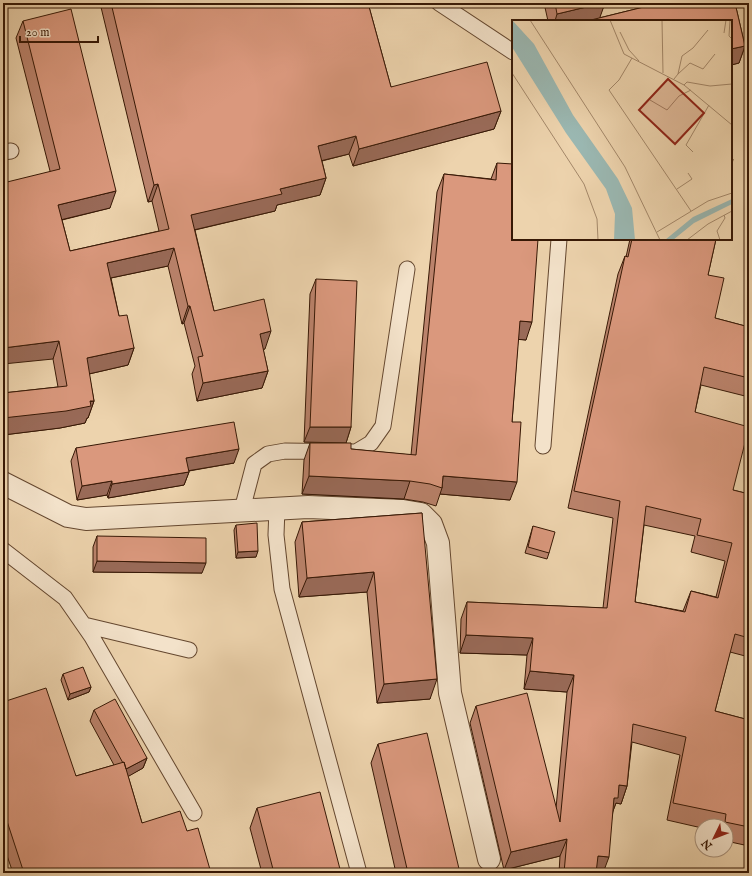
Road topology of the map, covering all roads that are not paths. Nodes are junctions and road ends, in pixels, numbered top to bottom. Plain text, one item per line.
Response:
1 (439, 3) edge
2 (512, 51) edge
3 (559, 240) edge
4 (406, 268) dead end
5 (543, 446) dead end
6 (3, 483) edge
7 (277, 508) junction
8 (242, 510) junction
9 (3, 550) edge
10 (84, 625) junction
11 (189, 650) dead end
12 (194, 813) dead end
13 (489, 859) dead end
14 (359, 873) edge

1 - 2 lane
3 - 5 lane
4 - 8 lane
6 - 8 street
7 - 8 street
7 - 13 street
7 - 14 lane
9 - 10 lane
10 - 11 lane
10 - 12 lane

